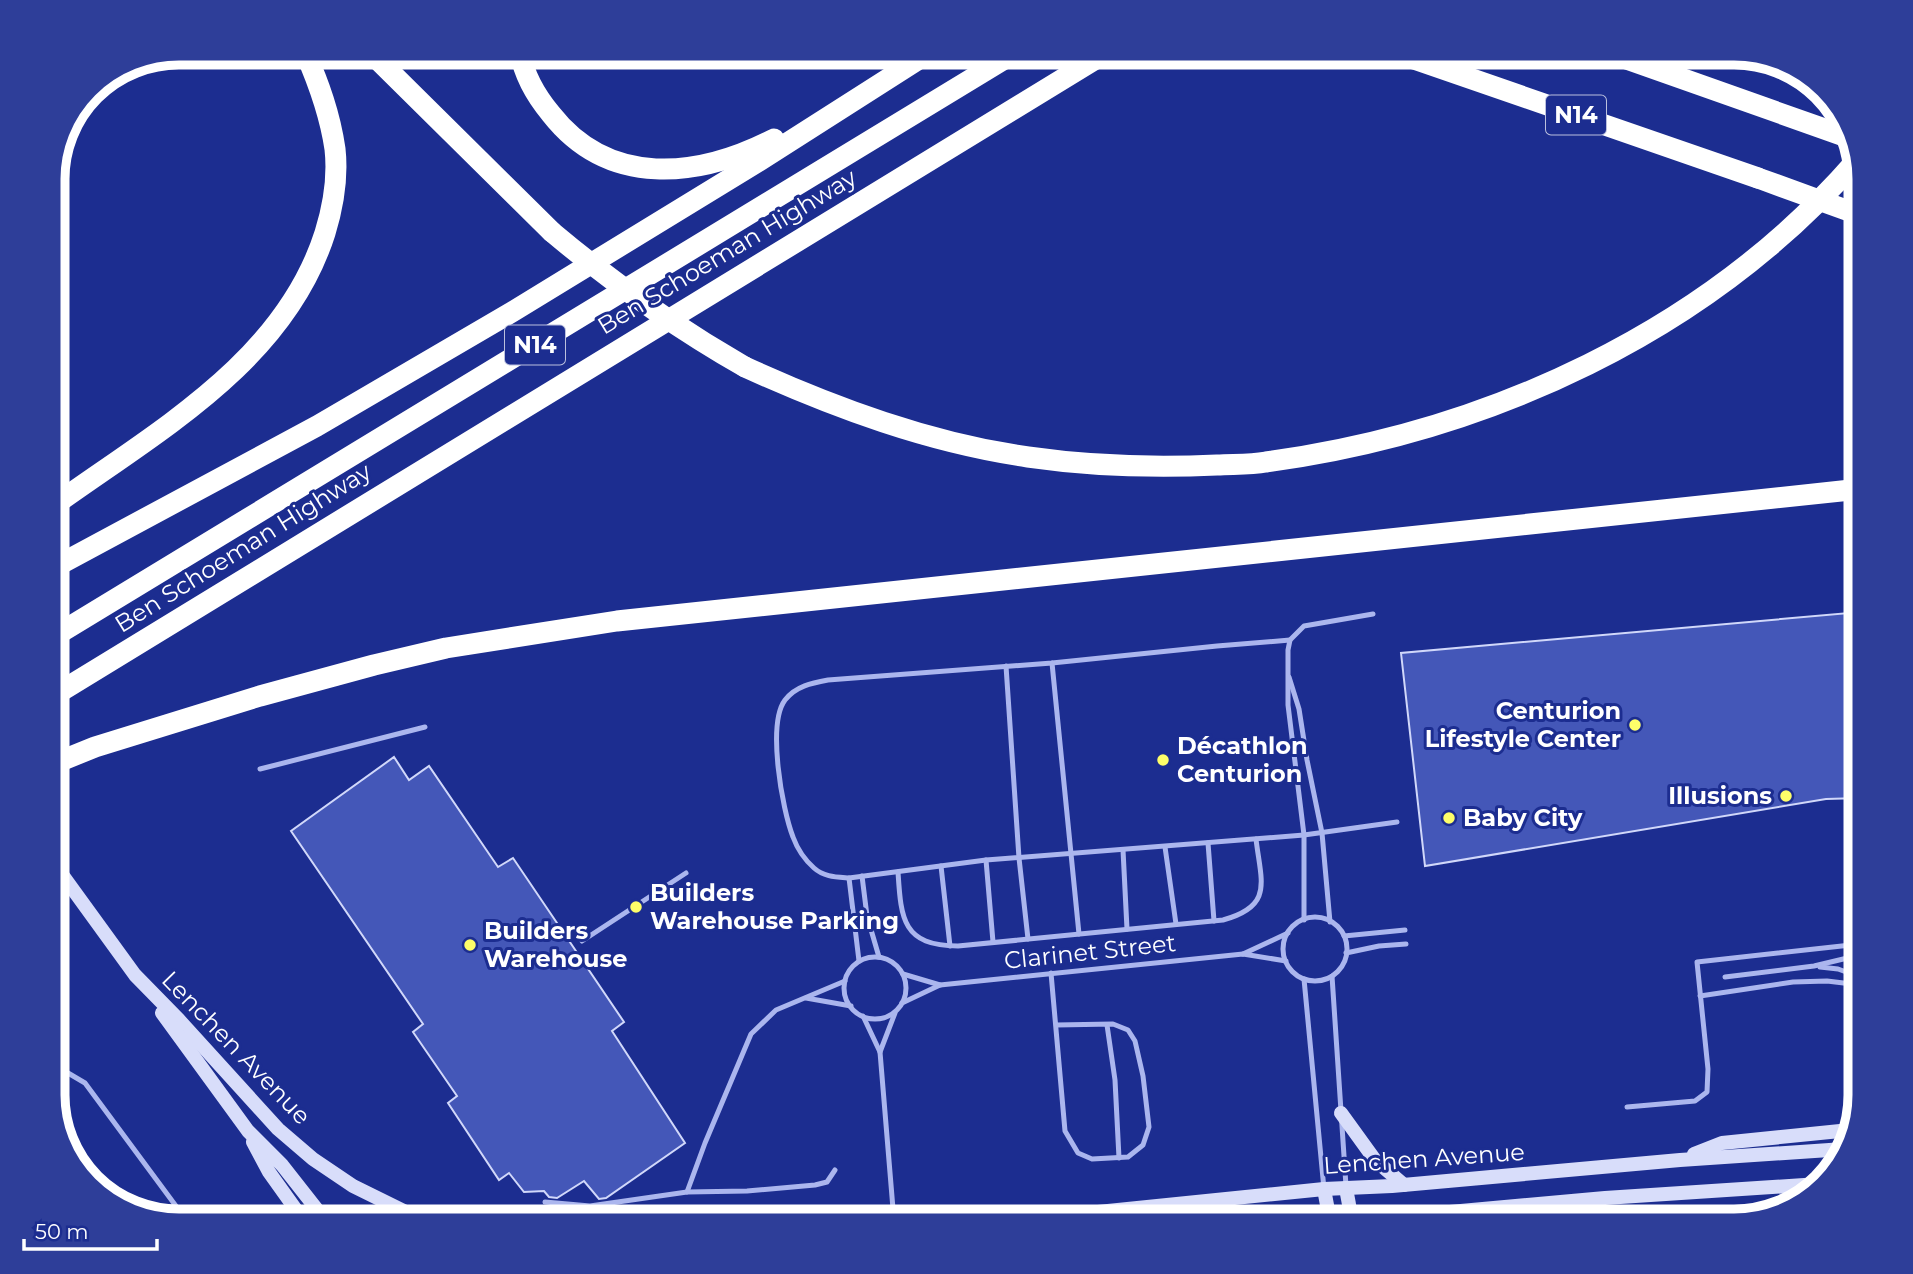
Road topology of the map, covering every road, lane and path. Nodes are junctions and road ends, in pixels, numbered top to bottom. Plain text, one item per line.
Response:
1 (310, 65) edge
2 (383, 65) edge
3 (524, 65) edge
4 (908, 65) edge
5 (995, 65) edge
6 (1086, 65) edge
7 (1432, 65) edge
8 (1644, 65) edge
9 (882, 81) junction
10 (1840, 134) edge
11 (1847, 169) edge
12 (1848, 211) edge
13 (1848, 490) edge
14 (65, 497) edge
15 (65, 562) edge
16 (1373, 614) dead end
17 (65, 630) edge
18 (1290, 640) junction
19 (1052, 663) junction
20 (1006, 666) junction
21 (1287, 671) junction
22 (65, 689) edge
23 (425, 727) dead end
24 (65, 759) edge
25 (260, 769) dead end
26 (1397, 822) dead end
27 (1322, 833) junction
28 (1304, 835) junction
29 (1256, 839) junction
30 (1208, 843) junction
31 (1165, 847) junction
32 (1123, 850) junction
33 (1072, 855) junction
34 (1019, 858) junction
35 (986, 860) junction
36 (941, 866) junction
37 (898, 872) junction
38 (686, 873) dead end
39 (862, 876) junction
40 (849, 878) junction
41 (65, 879) edge
42 (1304, 920) junction
43 (1214, 921) junction
44 (1331, 922) junction
45 (1175, 924) junction
46 (1127, 929) junction
47 (1405, 930) dead end
48 (1288, 933) junction
49 (1079, 934) junction
50 (1344, 936) junction
51 (1028, 939) junction
52 (582, 941) dead end
53 (993, 942) junction
54 (1406, 944) dead end
55 (1848, 945) edge
56 (950, 946) junction
57 (1346, 953) junction
58 (1243, 954) junction
59 (879, 957) junction
60 (1848, 958) edge
61 (859, 961) junction
62 (1286, 961) junction
63 (1814, 966) junction
64 (1051, 973) junction
65 (1848, 973) edge
66 (903, 974) junction
67 (135, 975) junction
68 (1332, 976) junction
69 (1725, 977) dead end
70 (1304, 979) junction
71 (845, 981) junction
72 (1848, 984) edge
73 (940, 985) junction
74 (1700, 996) junction
75 (806, 998) junction
76 (902, 1003) junction
77 (851, 1006) junction
78 (896, 1011) junction
79 (863, 1016) junction
80 (1107, 1024) junction
81 (1056, 1025) junction
82 (880, 1052) junction
83 (65, 1073) edge
84 (1627, 1107) dead end
85 (1341, 1113) junction
86 (248, 1131) junction
87 (1842, 1131) edge
88 (1833, 1150) edge
89 (1119, 1158) junction
90 (1680, 1160) junction
91 (835, 1170) dead end
92 (1404, 1185) junction
93 (1804, 1185) edge
94 (1346, 1188) junction
95 (1324, 1189) junction
96 (687, 1192) junction
97 (545, 1202) dead end
98 (177, 1209) edge
99 (295, 1209) edge
100 (316, 1209) edge
101 (398, 1209) edge
102 (893, 1209) edge
103 (1132, 1209) edge
104 (1328, 1209) edge
105 (1350, 1209) edge
106 (1484, 1209) edge

1 - 14 highway
2 - 11 highway, bridge
3 - 9 highway
4 - 9 highway
5 - 17 highway, Ben Schoeman Highway / N14
6 - 22 highway, Ben Schoeman Highway / N14
7 - 12 highway, N14, bridge
8 - 10 highway
9 - 15 highway
13 - 24 highway
16 - 18 lane
18 - 19 lane
18 - 21 lane
19 - 20 lane
19 - 33 lane
20 - 34 lane
20 - 40 lane
21 - 27 lane
21 - 28 lane
23 - 25 lane
26 - 27 lane
27 - 28 lane
27 - 44 lane
28 - 29 lane
28 - 42 lane
29 - 30 lane
29 - 43 lane
30 - 31 lane
30 - 43 lane
31 - 32 lane
31 - 45 lane
32 - 33 lane
32 - 46 lane
33 - 34 lane
33 - 49 lane
34 - 35 lane
34 - 51 lane
35 - 36 lane
35 - 53 lane
36 - 37 lane
36 - 56 lane
37 - 39 lane
37 - 56 lane
38 - 52 lane
39 - 40 lane
39 - 59 lane
40 - 61 lane
41 - 67 main road, Lenchen Avenue
42 - 44 lane
42 - 48 lane
43 - 45 lane
44 - 50 lane
45 - 46 lane
46 - 49 lane
47 - 50 lane
48 - 58 lane, Clarinet Street
48 - 62 lane
49 - 51 lane
50 - 57 lane
51 - 53 lane
53 - 56 lane
54 - 57 lane
55 - 74 lane
57 - 68 lane
58 - 62 lane, Clarinet Street
58 - 64 lane, Clarinet Street
59 - 61 lane
59 - 66 lane, Clarinet Street
60 - 63 lane
61 - 71 lane
62 - 70 lane
63 - 65 lane
63 - 69 lane
64 - 73 lane, Clarinet Street
64 - 81 lane
66 - 73 lane, Clarinet Street
66 - 76 lane
67 - 86 main road
67 - 101 main road, Lenchen Avenue
68 - 70 lane
68 - 85 lane
70 - 95 lane
71 - 75 lane
71 - 77 lane
72 - 74 lane
73 - 76 lane, Clarinet Street
74 - 84 lane
75 - 77 lane
75 - 96 lane
76 - 78 lane, Clarinet Street
77 - 79 lane, Clarinet Street
78 - 79 lane
78 - 82 lane, Clarinet Street
79 - 82 lane, Clarinet Street
80 - 81 lane
80 - 89 lane
80 - 89 lane
81 - 89 lane
82 - 102 lane, Clarinet Street
83 - 98 lane
85 - 92 main road
85 - 94 lane
86 - 99 main road
86 - 100 main road
87 - 90 main road
88 - 90 main road, Lenchen Avenue
90 - 92 main road, Lenchen Avenue
91 - 96 lane
92 - 94 main road, Lenchen Avenue
93 - 106 main road
94 - 95 main road, Lenchen Avenue
94 - 105 main road
95 - 103 main road, Lenchen Avenue
95 - 104 main road
96 - 97 lane

